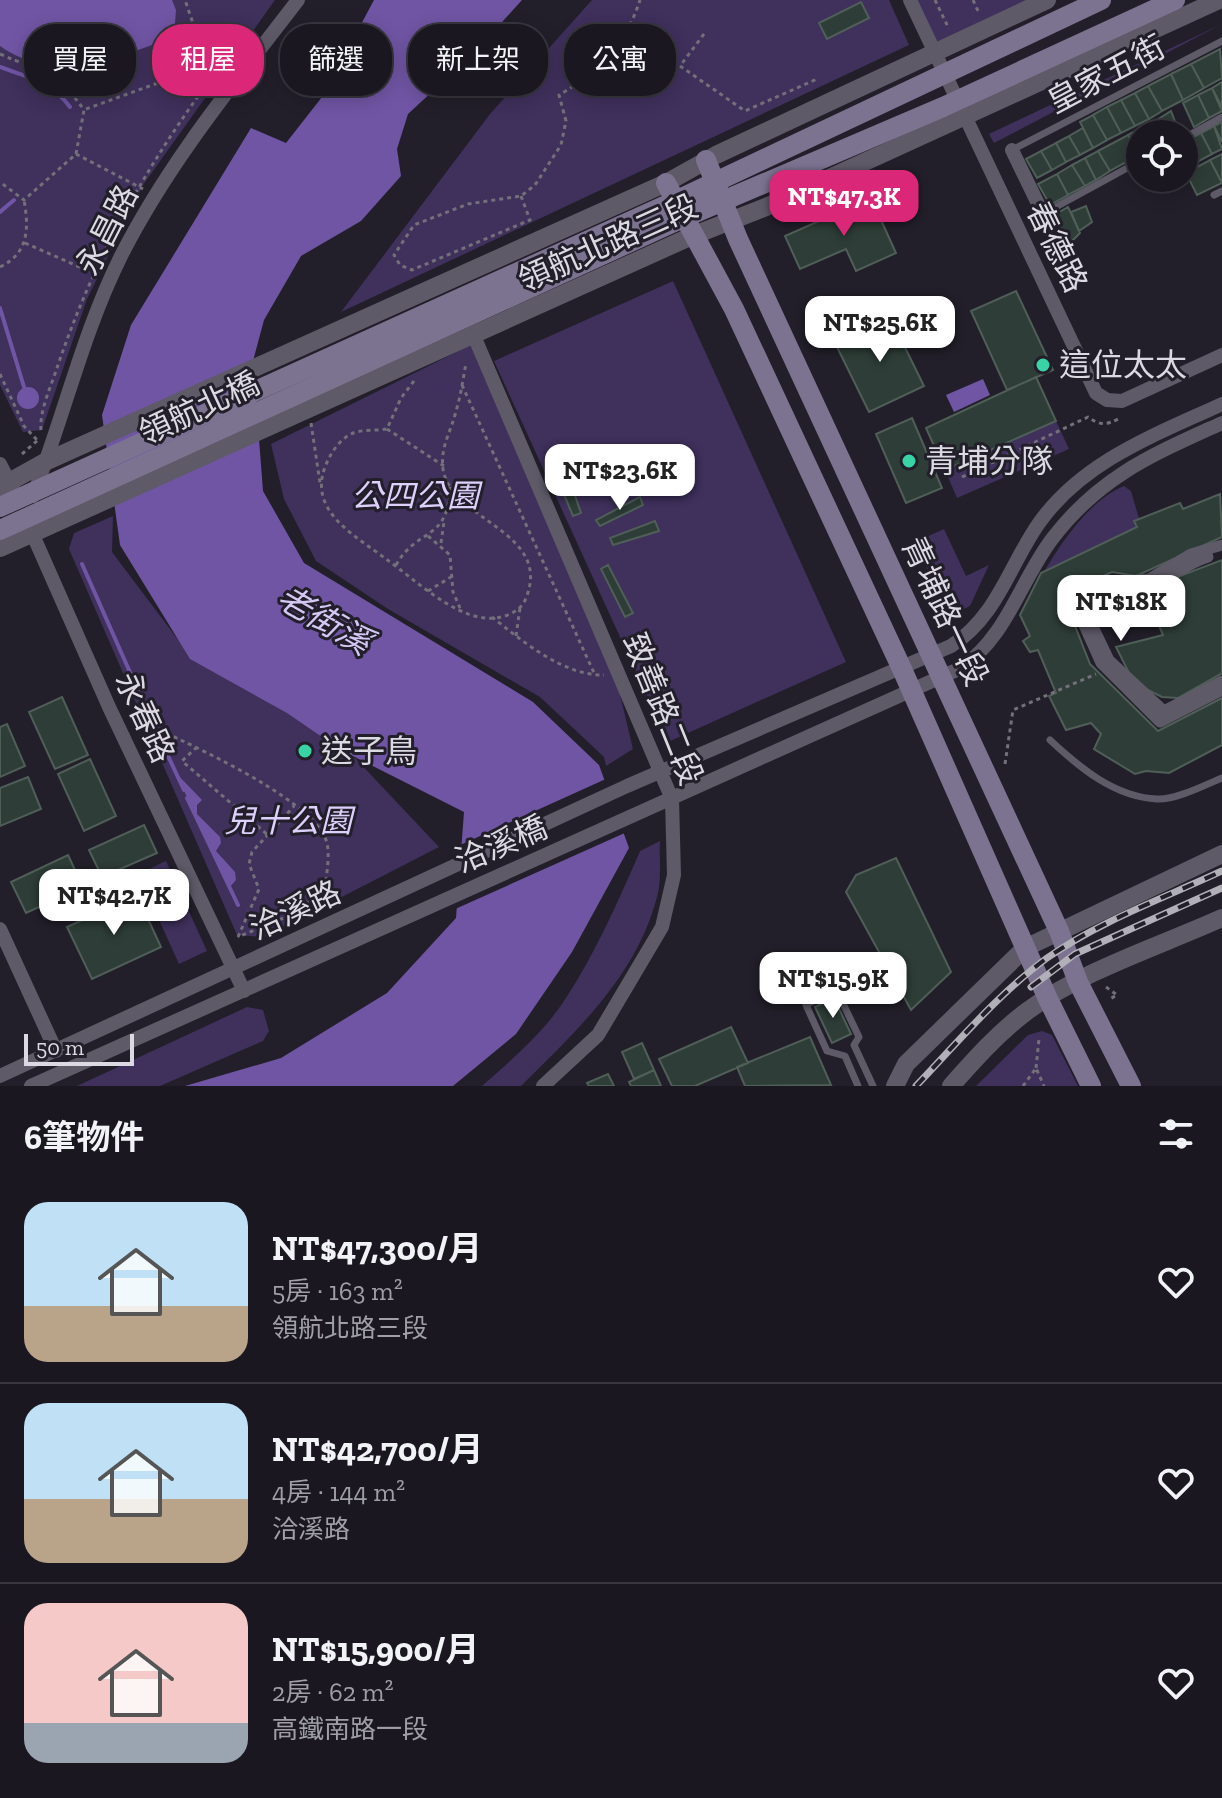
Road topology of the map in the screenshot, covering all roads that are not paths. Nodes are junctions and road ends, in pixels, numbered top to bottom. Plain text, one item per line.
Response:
1 (298, 0) edge
2 (910, 0) edge
3 (1047, 0) edge
4 (1101, 0) edge
5 (1175, 0) edge
6 (1219, 0) edge
7 (1222, 41) edge
8 (934, 51) junction
9 (943, 72) junction
10 (960, 110) junction
11 (1222, 117) edge
12 (1198, 130) edge
13 (1012, 150) joint
14 (706, 160) junction
15 (1126, 169) edge
16 (719, 191) junction
17 (679, 209) junction
18 (1043, 214) joint
19 (731, 221) junction
20 (474, 336) junction
21 (315, 341) joint
22 (1222, 355) edge
23 (317, 362) joint
24 (325, 392) junction
25 (1222, 404) edge
26 (1222, 423) edge
27 (99, 451) junction
28 (47, 461) junction
29 (0, 464) edge
30 (17, 502) edge
31 (0, 530) edge
32 (1222, 545) edge
33 (0, 548) edge
34 (1222, 553) edge
35 (932, 655) junction
36 (902, 669) junction
37 (943, 677) junction
38 (1222, 681) edge
39 (1222, 690) edge
40 (911, 691) junction
41 (1050, 740) dead end
42 (662, 772) junction
43 (1222, 778) edge
44 (672, 799) junction
45 (1222, 854) edge
46 (395, 895) joint
47 (1222, 918) edge
48 (394, 921) joint
49 (0, 929) edge
50 (1059, 931) junction
51 (1025, 948) junction
52 (234, 969) junction
53 (1078, 982) junction
54 (244, 991) junction
55 (1048, 999) junction
56 (56, 1051) junction
57 (906, 1064) junction
58 (0, 1076) edge
59 (31, 1086) edge
60 (543, 1086) edge
61 (858, 1086) edge
62 (873, 1086) edge
63 (888, 1086) edge
64 (895, 1086) edge
65 (951, 1086) edge
66 (1091, 1086) edge
67 (1131, 1086) edge

1 - 28 street, 永昌路
2 - 8 street, 春德路
3 - 8 street, 領航北路三段
4 - 9 main road, 領航北路三段
5 - 10 main road, 領航北路三段
6 - 10 street, 領航北路三段
7 - 13 lane, 皇家五街
8 - 9 street, 春德路
8 - 14 street, 領航北路三段
9 - 10 street, 春德路
9 - 16 main road, 領航北路三段
10 - 16 main road, 領航北路三段
10 - 19 street, 領航北路三段
10 - 22 street, 春德路
11 - 12 lane
13 - 18 street
14 - 16 main road, 青埔路一段
14 - 17 street, 領航北路三段
15 - 18 lane
16 - 17 main road, 領航北路三段
16 - 19 main road, 青埔路一段
17 - 19 street, 領航北路三段
17 - 20 street, 領航北路三段
17 - 21 street, 領航北路三段
17 - 23 main road, 領航北路三段
17 - 24 main road, 領航北路三段
17 - 36 main road, 青埔路一段
19 - 35 main road, 青埔路一段
20 - 24 street, 領航北路三段
20 - 42 street, 致善路二段
21 - 27 street, 領航北橋
23 - 27 main road, 領航北橋
24 - 30 main road, 領航北橋
25 - 35 street
26 - 37 street
27 - 28 street
27 - 30 main road
28 - 30 street
28 - 30 street, 永昌路
29 - 30 street, 永春路
30 - 31 main road
30 - 33 street
30 - 52 street, 永春路
32 - 39 street
34 - 38 street
35 - 36 street
35 - 37 main road, 青埔路一段
36 - 40 main road, 青埔路一段
36 - 42 street
37 - 40 street
37 - 50 main road, 青埔路一段
40 - 44 street
40 - 51 main road, 青埔路一段
41 - 43 lane
42 - 44 street, 致善路二段
42 - 46 street, 洽溪橋
44 - 48 street, 洽溪橋
44 - 60 street, 致善路二段
45 - 50 street
46 - 52 street, 洽溪路
47 - 53 street
48 - 54 street, 洽溪路
49 - 56 street
50 - 51 street
50 - 53 main road, 青埔路一段
51 - 55 main road, 青埔路一段
51 - 57 street
52 - 54 street, 永春路
52 - 56 street, 洽溪路
53 - 55 street
53 - 67 main road, 青埔路一段
54 - 59 street, 洽溪路
55 - 65 street
55 - 66 main road, 青埔路一段
56 - 58 street, 洽溪路
57 - 63 street
57 - 64 street
61 - 62 lane

